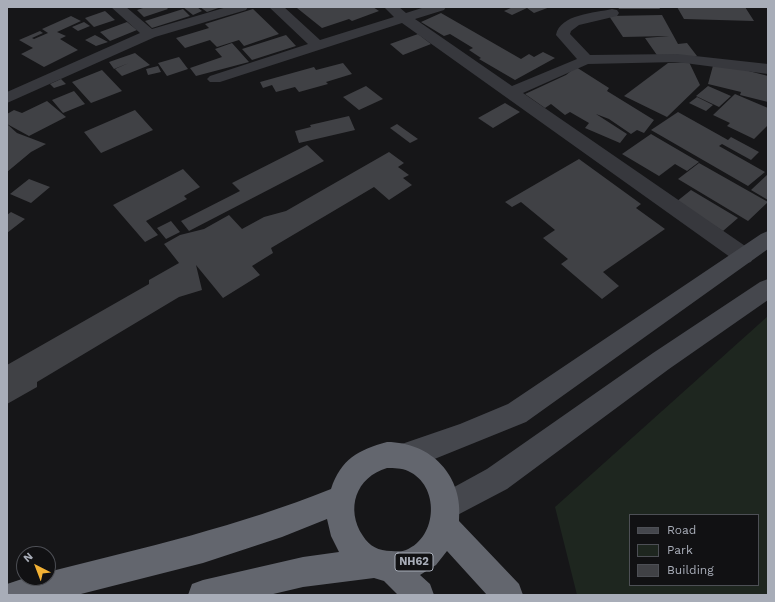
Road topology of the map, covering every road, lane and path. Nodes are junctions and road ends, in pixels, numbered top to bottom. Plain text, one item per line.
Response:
1 (118, 7) edge
2 (241, 7) edge
3 (276, 7) edge
4 (392, 7) edge
5 (439, 7) edge
6 (612, 13) dead end
7 (404, 18) junction
8 (150, 34) junction
9 (318, 46) junction
10 (586, 60) junction
11 (768, 68) edge
12 (215, 79) dead end
13 (510, 93) junction
14 (10, 94) edge
15 (768, 239) edge
16 (744, 256) junction
17 (768, 288) edge
18 (402, 456) junction
19 (341, 499) junction
20 (445, 516) junction
21 (383, 566) junction
22 (18, 595) edge
23 (202, 595) edge
24 (419, 595) edge
25 (508, 595) edge

1 - 8 street
2 - 8 street
3 - 9 street
4 - 7 street
5 - 7 street
6 - 10 street
7 - 9 street
7 - 13 street
8 - 14 street
9 - 12 street
10 - 11 street
10 - 13 street
13 - 16 street
15 - 16 street
16 - 18 street
17 - 20 street
18 - 19 highway, NH62
18 - 20 highway, NH62
19 - 21 highway, NH62
19 - 22 highway
20 - 21 highway, NH62
20 - 25 highway, NH62
21 - 23 highway, NH62
21 - 24 highway, NH62

